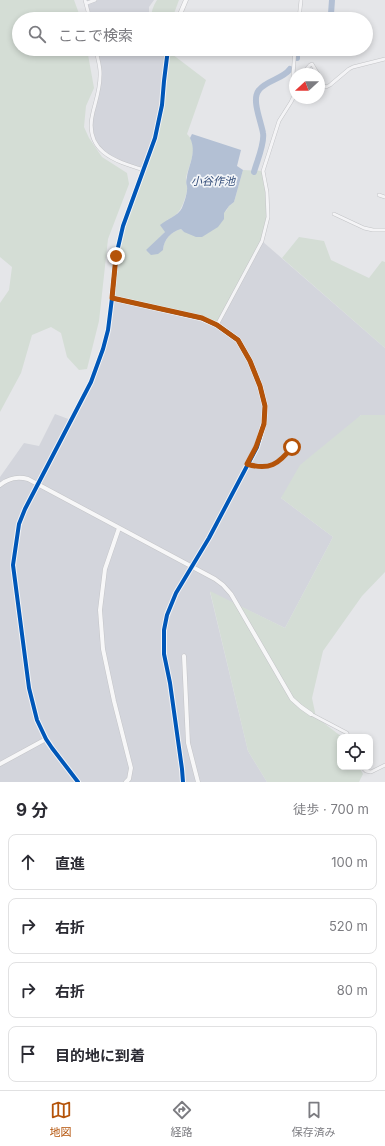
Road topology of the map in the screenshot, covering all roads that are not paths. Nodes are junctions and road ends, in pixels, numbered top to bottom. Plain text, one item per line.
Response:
1 (96, 0) edge
2 (186, 0) edge
3 (301, 0) edge
4 (86, 1) edge
5 (88, 12) edge
6 (181, 12) edge
7 (299, 12) edge
8 (97, 56) edge
9 (167, 56) edge
10 (295, 56) edge
11 (385, 59) edge
12 (294, 68) edge
13 (307, 68) edge
14 (314, 68) edge
15 (325, 86) edge
16 (291, 104) edge
17 (144, 170) junction
18 (379, 195) dead end
19 (385, 197) edge
20 (334, 214) dead end
21 (385, 230) edge
22 (112, 298) junction
23 (217, 325) junction
24 (292, 447) dead end
25 (247, 464) junction
26 (38, 484) junction
27 (0, 485) edge
28 (119, 528) junction
29 (192, 567) junction
30 (184, 656) dead end
31 (311, 714) joint
32 (347, 734) edge
33 (46, 739) junction
34 (188, 743) junction
35 (179, 744) junction
36 (0, 764) edge
37 (385, 765) edge
38 (365, 770) edge
39 (78, 782) edge
40 (126, 782) edge
41 (183, 782) edge
42 (198, 782) edge

1 - 4 street
2 - 6 street
3 - 7 street
4 - 5 street
8 - 17 street
9 - 17 street
10 - 12 street
11 - 15 street
13 - 14 street
16 - 23 street
17 - 22 street
18 - 19 street
20 - 21 street
22 - 23 street
22 - 26 street
23 - 25 street
24 - 25 street
25 - 29 street
26 - 27 street
26 - 28 street
26 - 33 street
28 - 29 street
28 - 40 street
29 - 31 street
29 - 35 street
30 - 34 street
31 - 32 street
33 - 36 street
33 - 39 street
34 - 35 street
34 - 42 street
35 - 41 street
37 - 38 street

